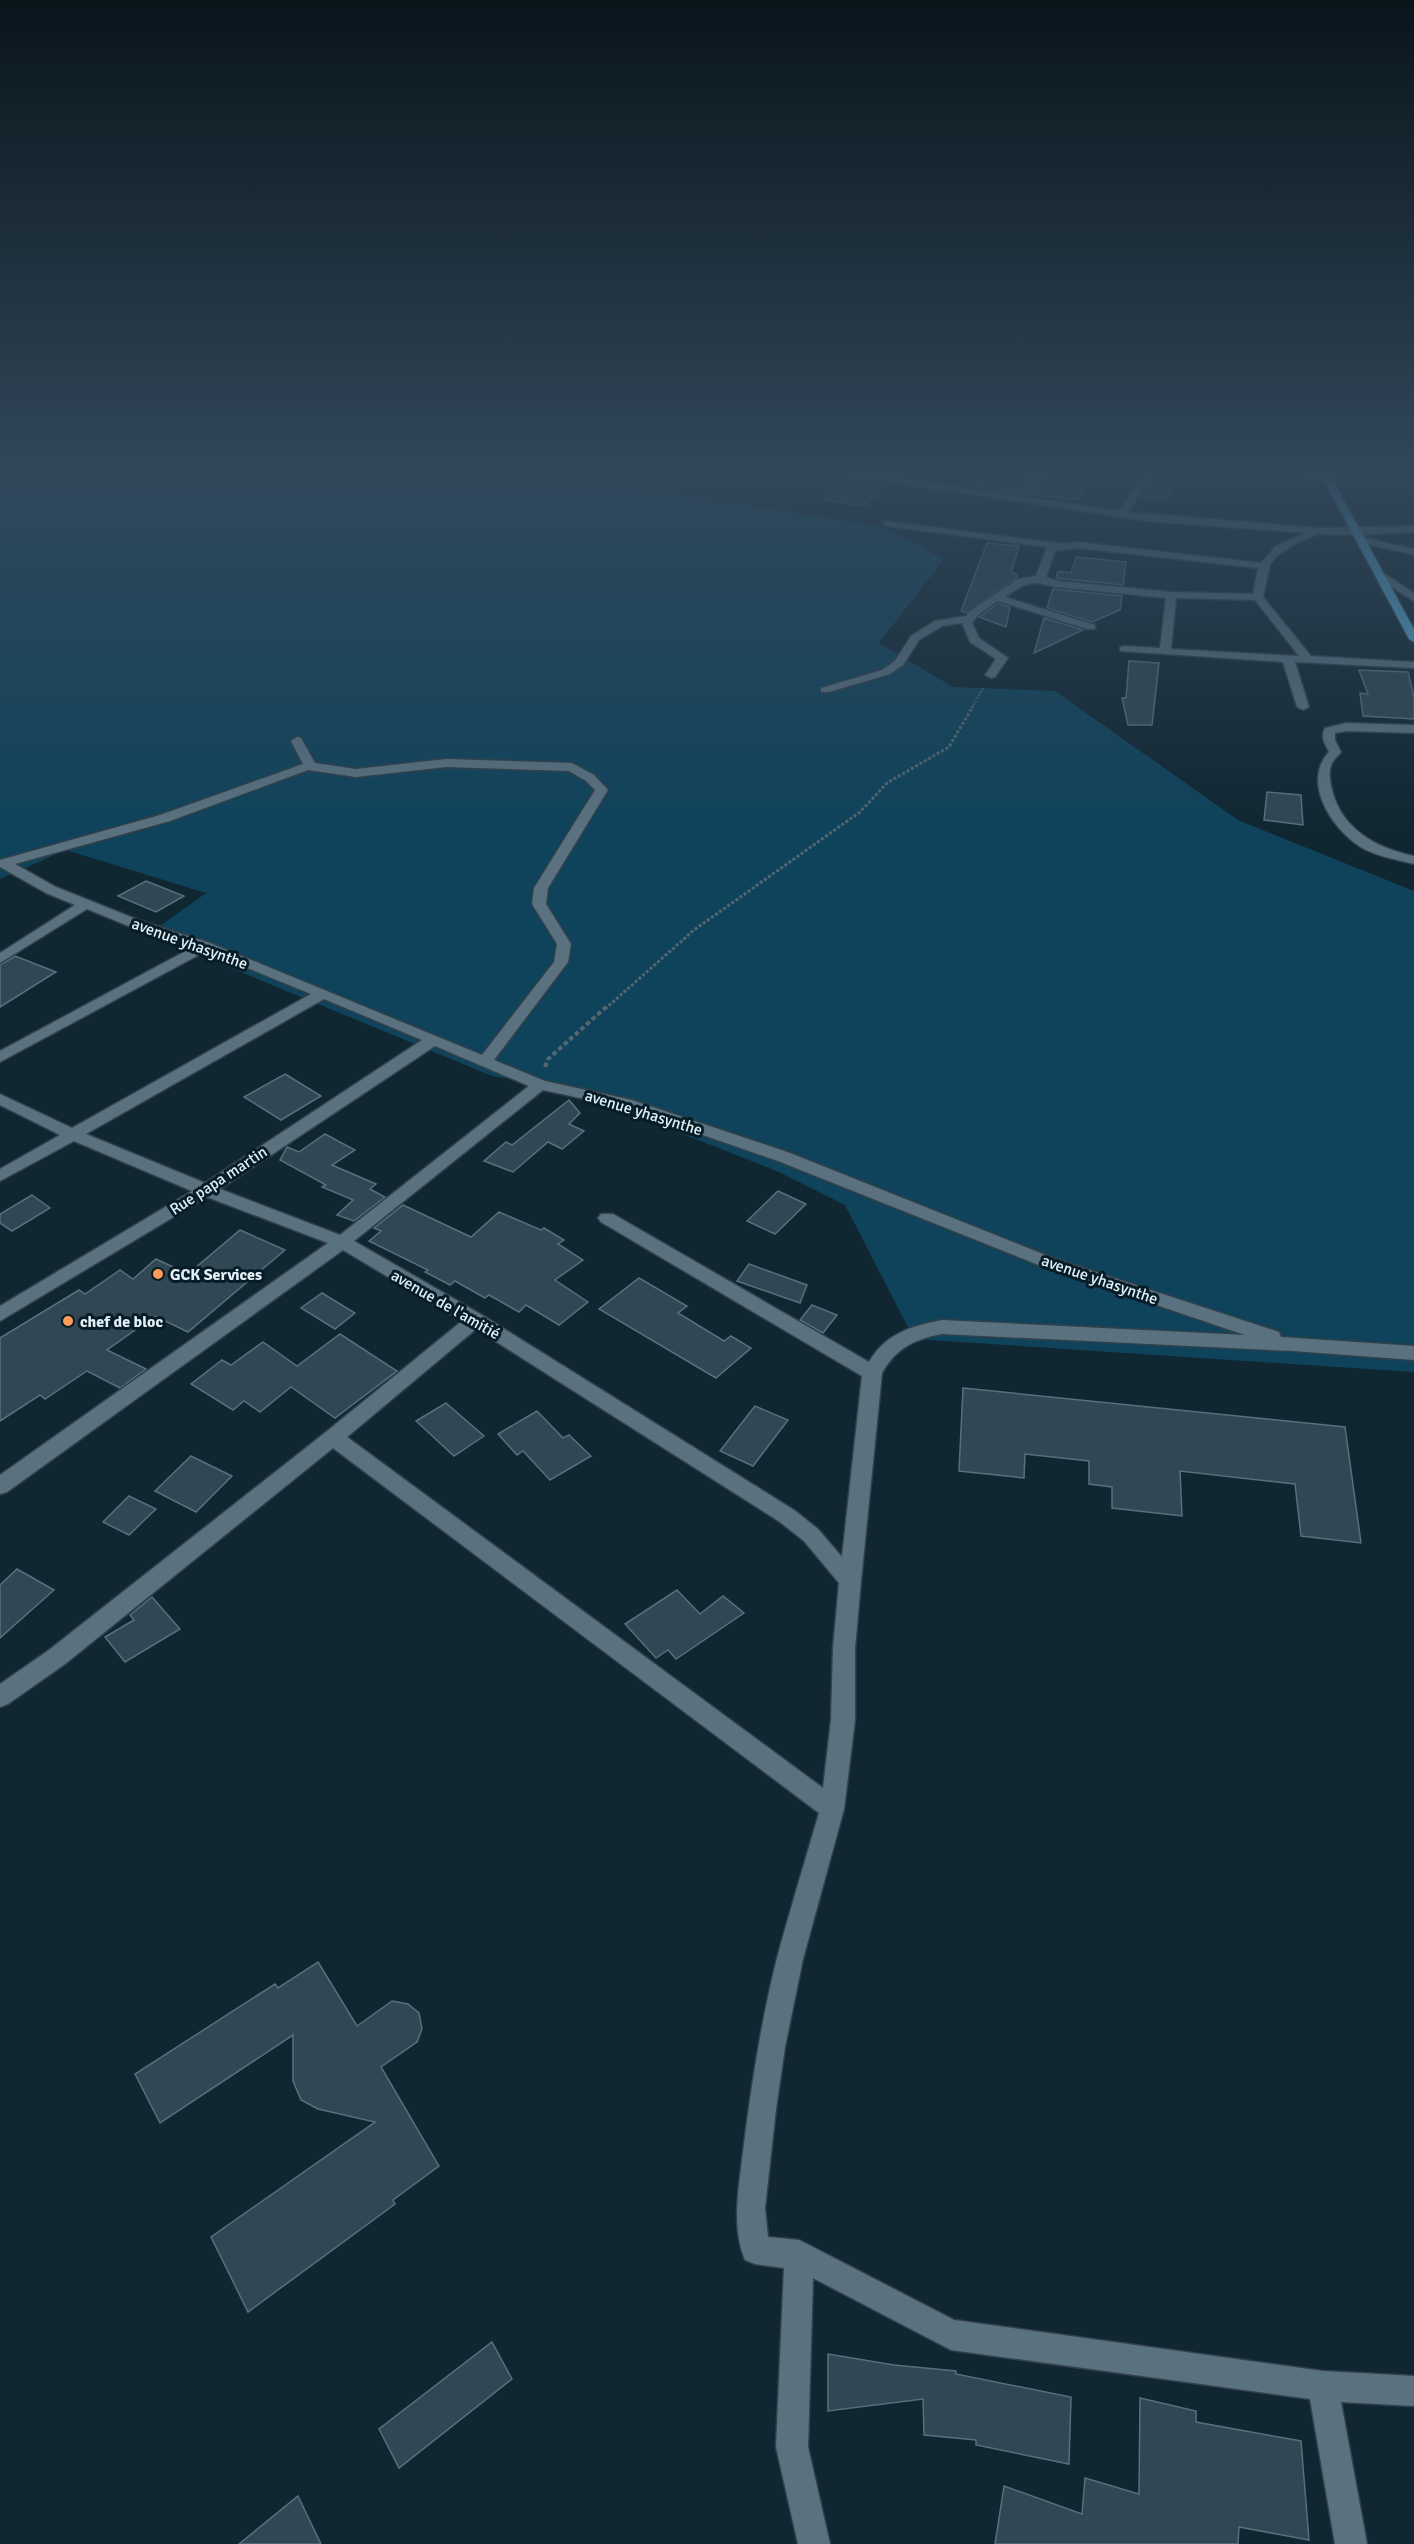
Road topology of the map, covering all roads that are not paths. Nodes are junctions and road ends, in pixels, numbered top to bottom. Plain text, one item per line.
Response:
1 (1007, 592) edge
2 (1137, 592) edge
3 (1259, 592) edge
4 (1389, 592) edge
5 (1171, 595) junction
6 (1258, 597) junction
7 (998, 598) junction
8 (970, 619) junction
9 (1091, 627) dead end
10 (1414, 639) edge
11 (1124, 649) dead end
12 (1166, 652) junction
13 (1288, 659) junction
14 (1308, 660) junction
15 (1414, 665) edge
16 (991, 675) road end
17 (825, 690) dead end
18 (1303, 707) dead end
19 (1414, 729) edge
20 (297, 741) dead end
21 (307, 766) junction
22 (1414, 860) edge
23 (86, 904) junction
24 (205, 946) junction
25 (0, 959) edge
26 (323, 993) junction
27 (433, 1040) junction
28 (0, 1057) edge
29 (484, 1062) junction
30 (540, 1085) junction
31 (0, 1099) edge
32 (73, 1135) junction
33 (0, 1176) edge
34 (206, 1190) junction
35 (607, 1218) dead end
36 (342, 1242) junction
37 (0, 1315) edge
38 (475, 1320) junction
39 (1293, 1344) junction
40 (1414, 1353) edge
41 (872, 1373) junction
42 (333, 1437) junction
43 (0, 1486) edge
44 (850, 1581) junction
45 (0, 1697) edge
46 (832, 1809) junction
47 (799, 2255) junction
48 (1323, 2386) junction
49 (1414, 2391) edge
50 (814, 2544) edge
51 (1351, 2544) edge

1 - 7 street
2 - 5 street
3 - 6 street
4 - 10 highway
5 - 6 street
5 - 12 street
6 - 14 street
7 - 8 street
7 - 9 street
8 - 16 street
8 - 17 street
11 - 12 street
12 - 13 street
13 - 14 street
13 - 18 street
14 - 15 street
19 - 22 street
20 - 21 street
21 - 23 street, avenue yhasynthe
21 - 29 street
23 - 24 street, avenue yhasynthe
23 - 25 street
24 - 26 street, avenue yhasynthe
24 - 28 street
26 - 27 street, avenue yhasynthe
26 - 32 street
27 - 29 street, avenue yhasynthe
27 - 34 street, Rue papa martin
29 - 30 street, avenue yhasynthe
30 - 36 street
30 - 39 street, avenue yhasynthe
31 - 32 street, avenue de l'amitié
32 - 33 street
32 - 34 street, avenue de l'amitié
34 - 36 street, avenue de l'amitié
34 - 37 street, Rue papa martin
35 - 41 street
36 - 38 street, avenue de l'amitié
36 - 43 street
38 - 42 street
38 - 44 street, avenue de l'amitié
39 - 40 street
39 - 41 street
41 - 44 street
42 - 45 street
42 - 46 street
44 - 46 street
46 - 47 street
47 - 48 street
47 - 50 street
48 - 49 street
48 - 51 street

